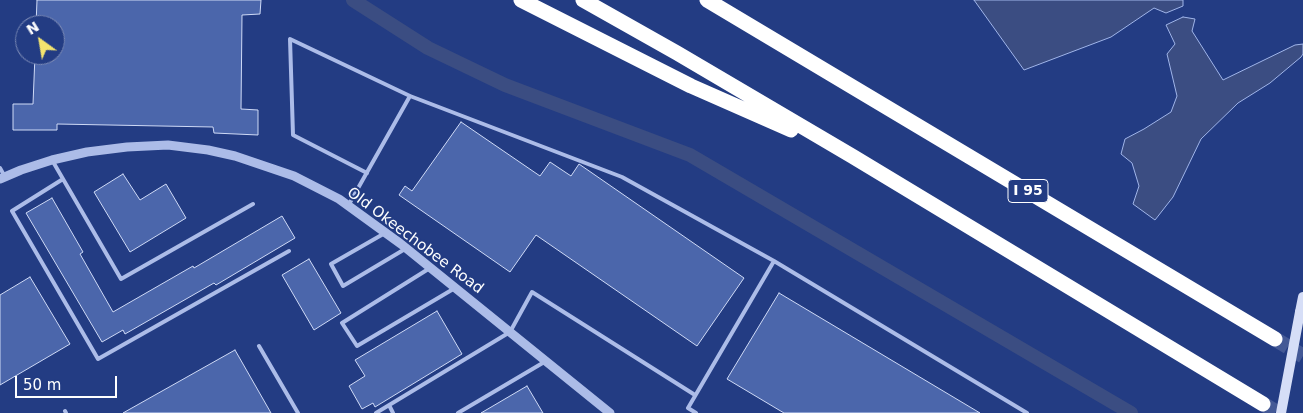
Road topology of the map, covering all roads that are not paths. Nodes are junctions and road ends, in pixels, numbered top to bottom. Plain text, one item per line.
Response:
1 (521, 0) edge
2 (584, 0) edge
3 (707, 0) edge
4 (410, 96) junction
5 (852, 156) junction
6 (52, 160) junction
7 (0, 168) edge
8 (367, 173) junction
9 (2, 178) edge
10 (63, 179) junction
11 (253, 204) dead end
12 (348, 206) junction
13 (385, 233) junction
14 (406, 248) junction
15 (289, 251) dead end
16 (774, 261) junction
17 (430, 268) junction
18 (455, 288) junction
19 (1303, 297) edge
20 (510, 332) junction
21 (1275, 339) tunnel mouth
22 (259, 346) dead end
23 (546, 361) junction
24 (695, 395) junction
25 (1263, 404) tunnel mouth
26 (388, 406) junction
27 (688, 408) junction
28 (604, 412) edge
29 (298, 413) edge
30 (376, 413) edge
31 (393, 413) edge
32 (458, 413) edge
33 (685, 413) edge
34 (696, 413) edge
35 (1027, 413) edge
36 (1281, 413) edge

1 - 5 highway
2 - 5 highway
3 - 21 highway, I 95
4 - 8 lane
4 - 8 lane
4 - 16 lane
5 - 25 highway
6 - 9 street, Old Okeechobee Road
6 - 10 lane
6 - 12 street, Old Okeechobee Road
7 - 9 lane
8 - 12 lane
10 - 11 lane
10 - 15 lane
12 - 13 street, Old Okeechobee Road
13 - 14 street, Old Okeechobee Road
13 - 14 lane
14 - 17 street, Old Okeechobee Road
16 - 24 lane
16 - 35 lane
17 - 18 street, Old Okeechobee Road
17 - 18 lane
18 - 20 street, Old Okeechobee Road
19 - 36 main road, bridge
20 - 23 street, Old Okeechobee Road
20 - 24 lane
20 - 26 lane
22 - 29 lane
23 - 28 street, Old Okeechobee Road
23 - 32 lane
24 - 27 lane
26 - 30 lane
26 - 31 lane
27 - 33 lane
27 - 34 lane

